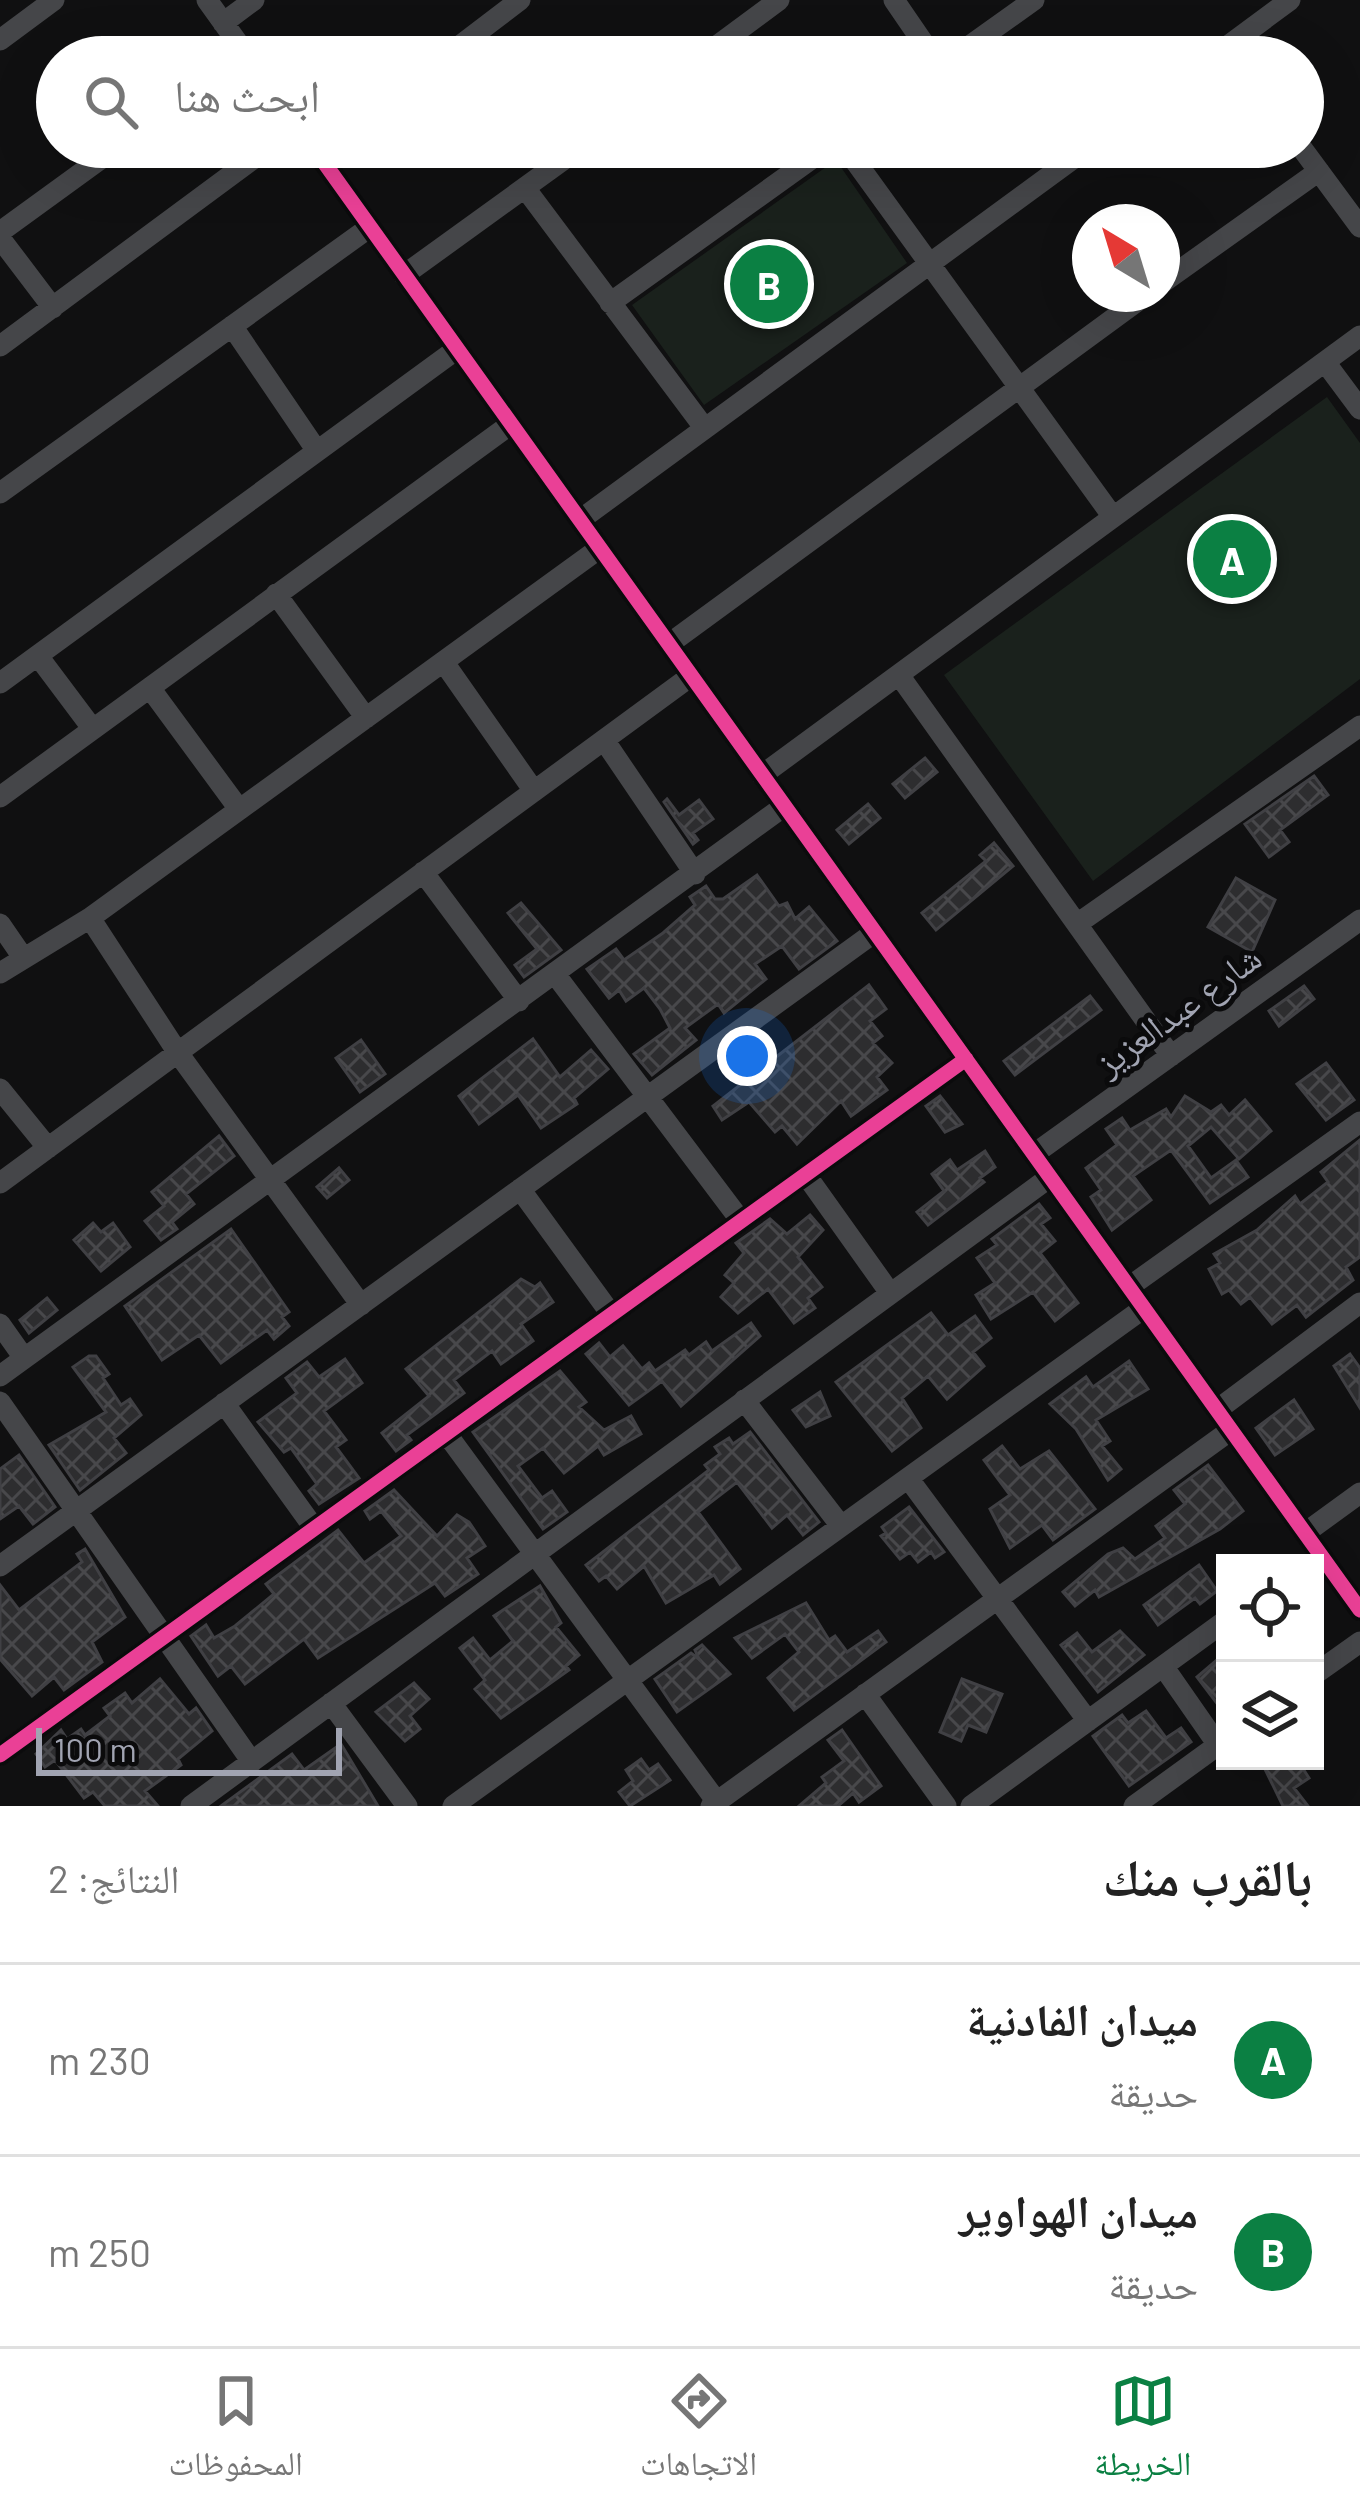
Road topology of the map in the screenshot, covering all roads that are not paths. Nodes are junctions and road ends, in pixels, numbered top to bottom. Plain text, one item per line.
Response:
1 (54, 0) edge
2 (207, 0) edge
3 (254, 0) edge
4 (520, 0) edge
5 (779, 0) edge
6 (894, 0) edge
7 (1034, 0) edge
8 (1290, 0) edge
9 (223, 23) junction
10 (232, 36) edge
11 (473, 36) edge
12 (730, 36) edge
13 (919, 36) edge
14 (983, 36) edge
15 (1247, 36) edge
16 (0, 40) edge
17 (89, 168) edge
18 (240, 168) edge
19 (331, 168) edge
20 (552, 168) edge
21 (799, 168) edge
22 (860, 168) edge
23 (1060, 168) edge
24 (1316, 168) edge
25 (1319, 172) junction
26 (525, 188) junction
27 (370, 227) junction
28 (1360, 227) edge
29 (0, 235) edge
30 (929, 263) junction
31 (1180, 270) edge
32 (404, 275) junction
33 (610, 303) junction
34 (53, 308) junction
35 (1122, 312) edge
36 (232, 326) junction
37 (1360, 336) edge
38 (0, 346) edge
39 (457, 349) junction
40 (1324, 362) junction
41 (1019, 385) junction
42 (1360, 409) edge
43 (511, 424) junction
44 (703, 426) junction
45 (317, 451) junction
46 (0, 493) edge
47 (1113, 517) junction
48 (580, 520) junction
49 (600, 548) junction
50 (277, 593) junction
51 (669, 644) junction
52 (38, 656) junction
53 (446, 664) junction
54 (899, 675) junction
55 (691, 676) junction
56 (0, 683) edge
57 (150, 688) junction
58 (366, 718) junction
59 (1360, 726) edge
60 (92, 728) junction
61 (604, 740) junction
62 (762, 775) junction
63 (534, 791) junction
64 (0, 796) edge
65 (783, 807) junction
66 (239, 809) junction
67 (423, 872) junction
68 (695, 874) junction
69 (90, 918) junction
70 (1360, 920) edge
71 (0, 924) edge
72 (1077, 924) junction
73 (874, 932) junction
74 (22, 956) junction
75 (0, 973) edge
76 (555, 974) junction
77 (519, 1001) junction
78 (178, 1053) junction
79 (1171, 1056) junction
80 (966, 1059) junction
81 (0, 1089) edge
82 (644, 1099) junction
83 (1359, 1125) edge
84 (48, 1148) junction
85 (1034, 1154) junction
86 (806, 1175) junction
87 (1050, 1177) junction
88 (0, 1183) edge
89 (270, 1183) junction
90 (520, 1189) junction
91 (741, 1221) junction
92 (1129, 1287) junction
93 (890, 1293) junction
94 (1360, 1303) edge
95 (361, 1305) junction
96 (1144, 1308) junction
97 (611, 1314) junction
98 (0, 1324) edge
99 (24, 1358) junction
100 (0, 1376) edge
101 (745, 1400) junction
102 (0, 1402) edge
103 (224, 1403) junction
104 (1217, 1410) junction
105 (1231, 1430) junction
106 (446, 1433) junction
107 (908, 1478) junction
108 (1360, 1493) edge
109 (76, 1510) junction
110 (842, 1526) junction
111 (314, 1528) junction
112 (1305, 1533) junction
113 (535, 1554) junction
114 (1311, 1554) edge
115 (0, 1566) edge
116 (1324, 1571) edge
117 (998, 1599) junction
118 (1360, 1610) edge
119 (1216, 1628) edge
120 (161, 1638) junction
121 (1360, 1642) edge
122 (1163, 1666) junction
123 (1324, 1668) edge
124 (628, 1680) junction
125 (865, 1694) junction
126 (331, 1703) junction
127 (1088, 1721) junction
128 (1216, 1736) edge
129 (1216, 1747) edge
130 (0, 1755) edge
131 (252, 1762) junction
132 (714, 1804) edge
133 (191, 1806) edge
134 (407, 1806) edge
135 (453, 1806) edge
136 (946, 1806) edge
137 (971, 1806) edge
138 (1134, 1806) edge

1 - 16 street
2 - 9 street
3 - 9 street
4 - 11 street
5 - 12 street
6 - 13 street
7 - 14 street
8 - 15 street
9 - 10 street
17 - 29 street
18 - 34 street
19 - 27 street
20 - 26 street
21 - 33 street
22 - 30 street
23 - 30 street
24 - 25 street
25 - 28 street
25 - 31 street
26 - 32 street
26 - 33 street
27 - 32 street
27 - 36 street
29 - 34 street
30 - 41 street
30 - 44 street
32 - 39 street
33 - 44 street
34 - 38 street
35 - 41 street
36 - 45 street
36 - 46 street
37 - 40 street
39 - 43 street
39 - 45 street
40 - 42 street
40 - 47 street
41 - 47 street
41 - 51 street
43 - 48 street
43 - 50 street
44 - 48 street
45 - 52 street
47 - 54 street
48 - 49 street
49 - 51 street
49 - 53 street
50 - 57 street
50 - 58 street
51 - 55 street
52 - 56 street
52 - 60 street
53 - 58 street
53 - 63 street
54 - 62 street
54 - 72 street
55 - 61 street
55 - 62 street
57 - 60 street
57 - 66 street
58 - 66 street
59 - 72 street
60 - 64 street
61 - 63 street
61 - 68 street
62 - 65 street
63 - 67 street
65 - 68 street
65 - 73 street
66 - 69 street
67 - 77 street
67 - 78 street
68 - 76 street
69 - 74 street
69 - 78 street
70 - 79 street, شارع عبدالعزيز
71 - 74 street
72 - 79 street
73 - 80 street
73 - 82 street
74 - 75 street
76 - 77 street
76 - 82 street
77 - 89 street
78 - 84 street
78 - 89 street
79 - 85 street, شارع عبدالعزيز
80 - 85 street
80 - 86 street
81 - 84 street
82 - 90 street
82 - 91 street
83 - 92 street
84 - 88 street
85 - 87 street
86 - 91 street
86 - 93 street
87 - 92 street
87 - 93 street
89 - 95 street
89 - 99 street
90 - 95 street
90 - 97 street
91 - 97 street
92 - 96 street
93 - 101 street
94 - 104 street
95 - 103 street
96 - 104 street
96 - 107 street
97 - 106 street
98 - 99 street
99 - 100 street
101 - 110 street
101 - 113 street
102 - 109 street
103 - 109 street
103 - 111 street
104 - 105 street
105 - 112 street
105 - 117 street
106 - 111 street
106 - 113 street
107 - 110 street
107 - 117 street
108 - 112 street
109 - 115 street
109 - 120 street
110 - 124 street
111 - 120 street
112 - 114 street
113 - 124 street
113 - 126 street
116 - 118 street
117 - 125 street
117 - 127 street
119 - 122 street
120 - 130 street
120 - 131 street
121 - 123 street
122 - 127 street
122 - 128 street
124 - 132 street
124 - 135 street
125 - 132 street
125 - 136 street
126 - 131 street
126 - 134 street
127 - 137 street
129 - 138 street
131 - 133 street

